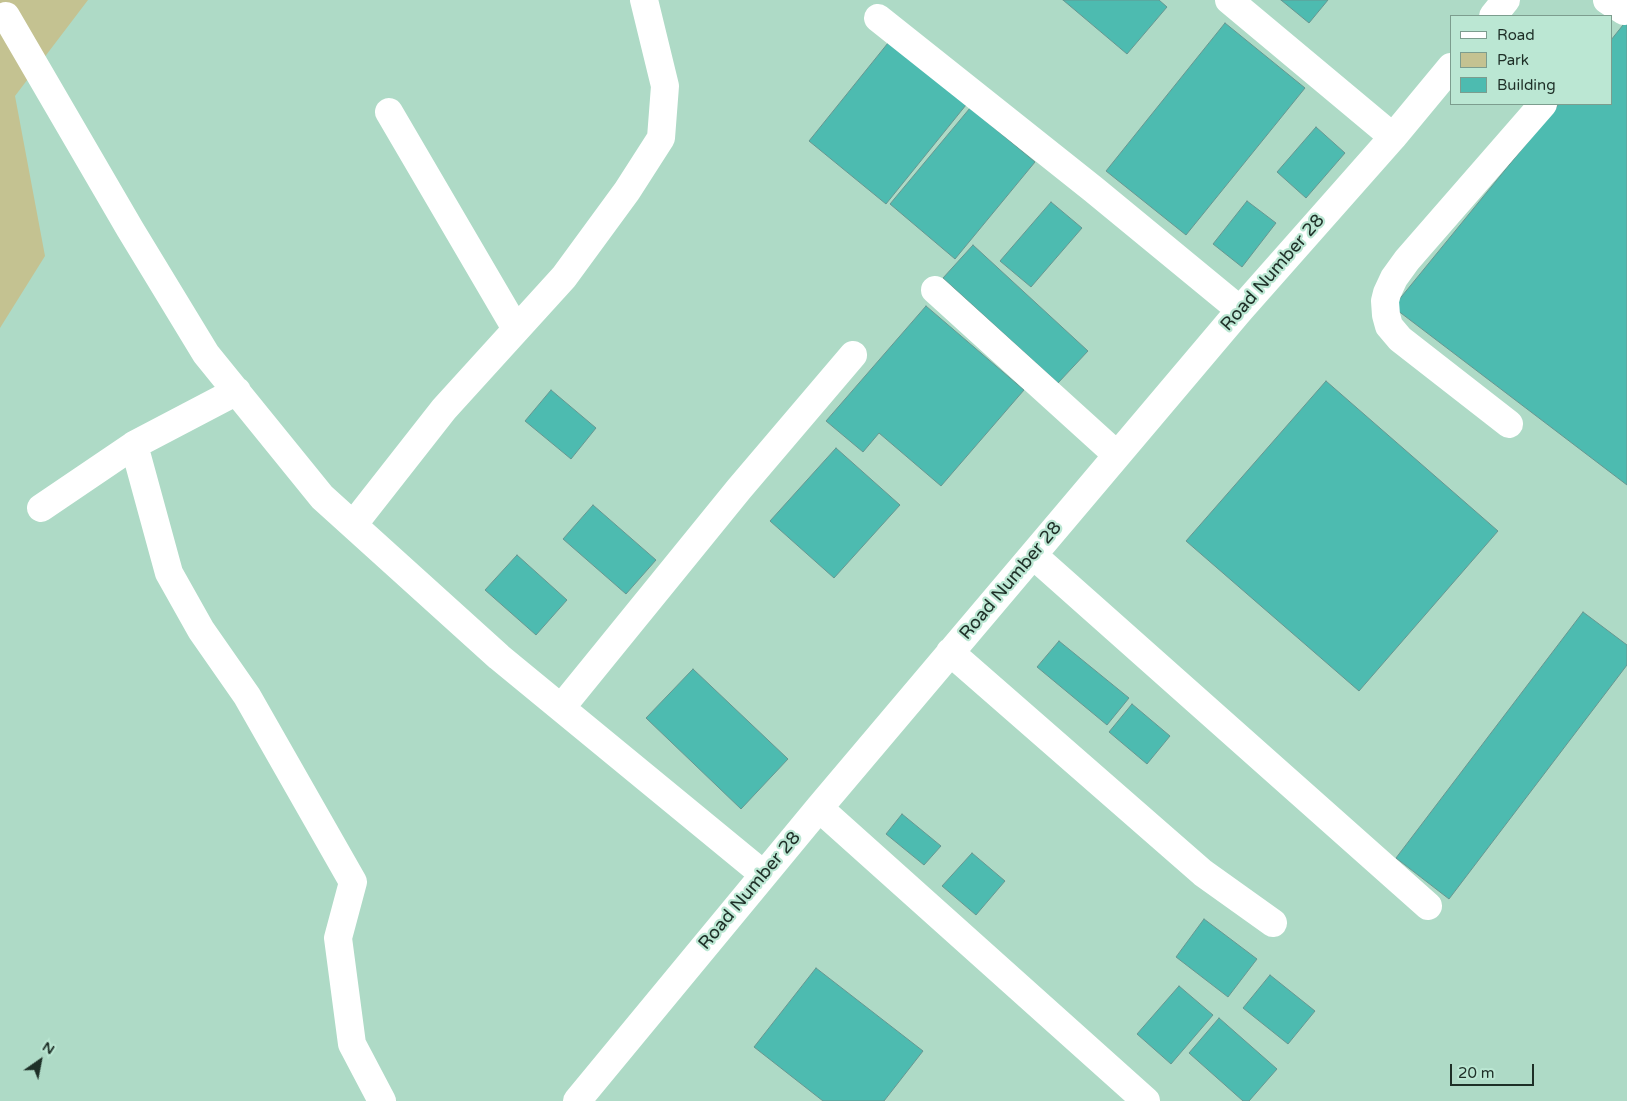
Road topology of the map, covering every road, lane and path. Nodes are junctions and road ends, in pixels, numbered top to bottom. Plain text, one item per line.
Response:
1 (644, 0) edge
2 (1229, 0) edge
3 (1506, 0) edge
4 (1493, 15) edge
5 (6, 16) dead end
6 (878, 18) dead end
7 (1450, 68) edge
8 (1542, 105) edge
9 (389, 112) dead end
10 (1392, 137) junction
11 (935, 290) dead end
12 (1240, 310) junction
13 (516, 330) junction
14 (853, 355) dead end
15 (237, 391) junction
16 (1509, 424) dead end
17 (134, 445) junction
18 (1117, 455) junction
19 (41, 508) dead end
20 (352, 524) junction
21 (1033, 555) junction
22 (950, 652) junction
23 (561, 708) junction
24 (819, 808) junction
25 (763, 874) junction
26 (1428, 906) dead end
27 (1273, 923) dead end
28 (382, 1101) edge
29 (577, 1101) edge
30 (1146, 1101) edge

1 - 13 street
2 - 10 street
3 - 4 street
5 - 15 street
6 - 12 street
7 - 10 street, Road Number 28
8 - 16 street
9 - 13 street
10 - 12 street, Road Number 28
11 - 18 street
12 - 18 street, Road Number 28
13 - 20 street
14 - 23 street
15 - 17 street
15 - 20 street
17 - 19 street
17 - 28 street
18 - 21 street, Road Number 28
20 - 23 street
21 - 22 street, Road Number 28
21 - 26 street
22 - 24 street, Road Number 28
22 - 27 street
23 - 25 street
24 - 25 street, Road Number 28
24 - 30 street
25 - 29 street, Road Number 28

